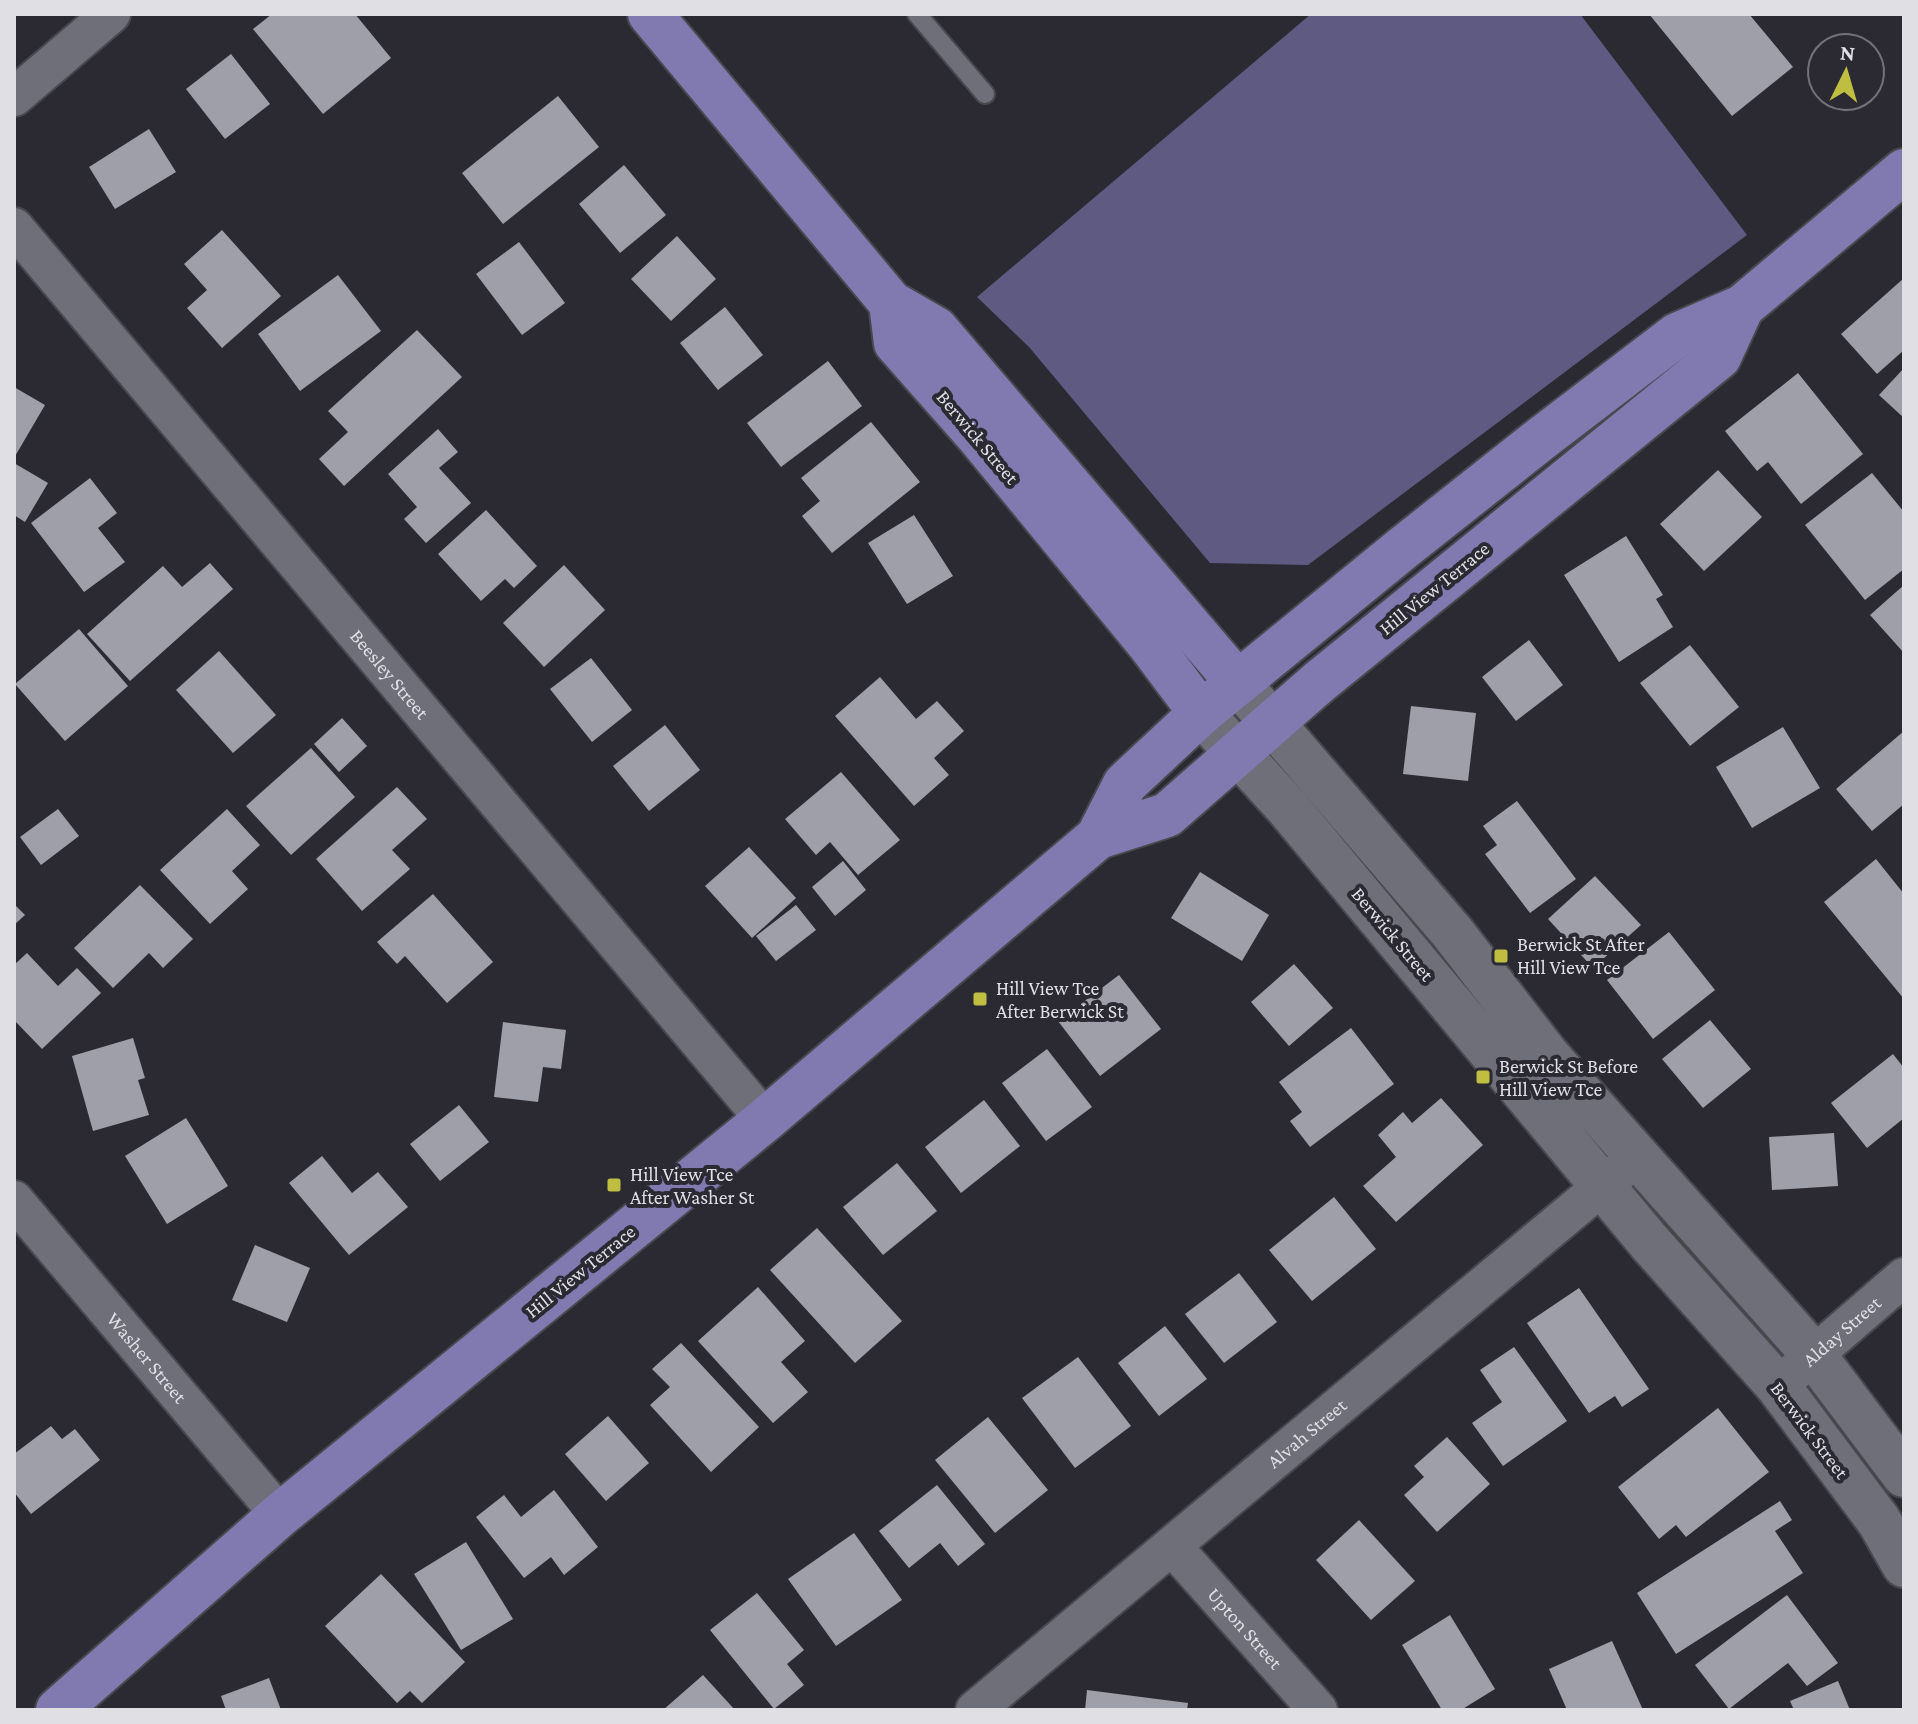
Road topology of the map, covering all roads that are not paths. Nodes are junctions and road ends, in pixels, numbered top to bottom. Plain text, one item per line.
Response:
1 (111, 14) edge
2 (917, 14) edge
3 (652, 15) edge
4 (985, 94) dead end
5 (14, 97) edge
6 (1904, 171) edge
7 (14, 227) edge
8 (891, 303) junction
9 (1742, 307) junction
10 (1238, 683) junction
11 (1201, 713) junction
12 (1272, 721) junction
13 (1237, 752) junction
14 (1098, 837) junction
15 (765, 1120) junction
16 (1637, 1157) junction
17 (1602, 1185) junction
18 (14, 1200) edge
19 (1904, 1277) edge
20 (1813, 1354) junction
21 (1778, 1386) junction
22 (1904, 1475) edge
23 (280, 1515) junction
24 (1172, 1546) junction
25 (1904, 1565) edge
26 (60, 1709) edge
27 (975, 1710) edge
28 (1318, 1710) edge

1 - 5 street
2 - 4 lane
3 - 8 main road, Berwick Street
6 - 9 main road, Hill View Terrace
7 - 15 street, Beesley Street
8 - 10 main road, Berwick Street
8 - 11 main road, Berwick Street
9 - 10 main road, Hill View Terrace
9 - 12 main road, Hill View Terrace
10 - 11 main road, Hill View Terrace
10 - 12 main road, Berwick Street
11 - 13 main road, Berwick Street
11 - 14 main road, Hill View Terrace
12 - 13 main road, Hill View Terrace
12 - 16 main road, Berwick Street
13 - 14 main road, Hill View Terrace
13 - 17 main road, Berwick Street
14 - 15 main road, Hill View Terrace
15 - 23 main road, Hill View Terrace
16 - 17 street, Alvah Street
16 - 20 main road, Berwick Street
17 - 21 main road, Berwick Street
17 - 24 street, Alvah Street
18 - 23 street, Washer Street
19 - 20 street, Alday Street
20 - 21 street, Alday Street
20 - 22 main road, Berwick Street
21 - 25 main road, Berwick Street
23 - 26 main road, Hill View Terrace
24 - 27 street, Alvah Street
24 - 28 street, Upton Street

